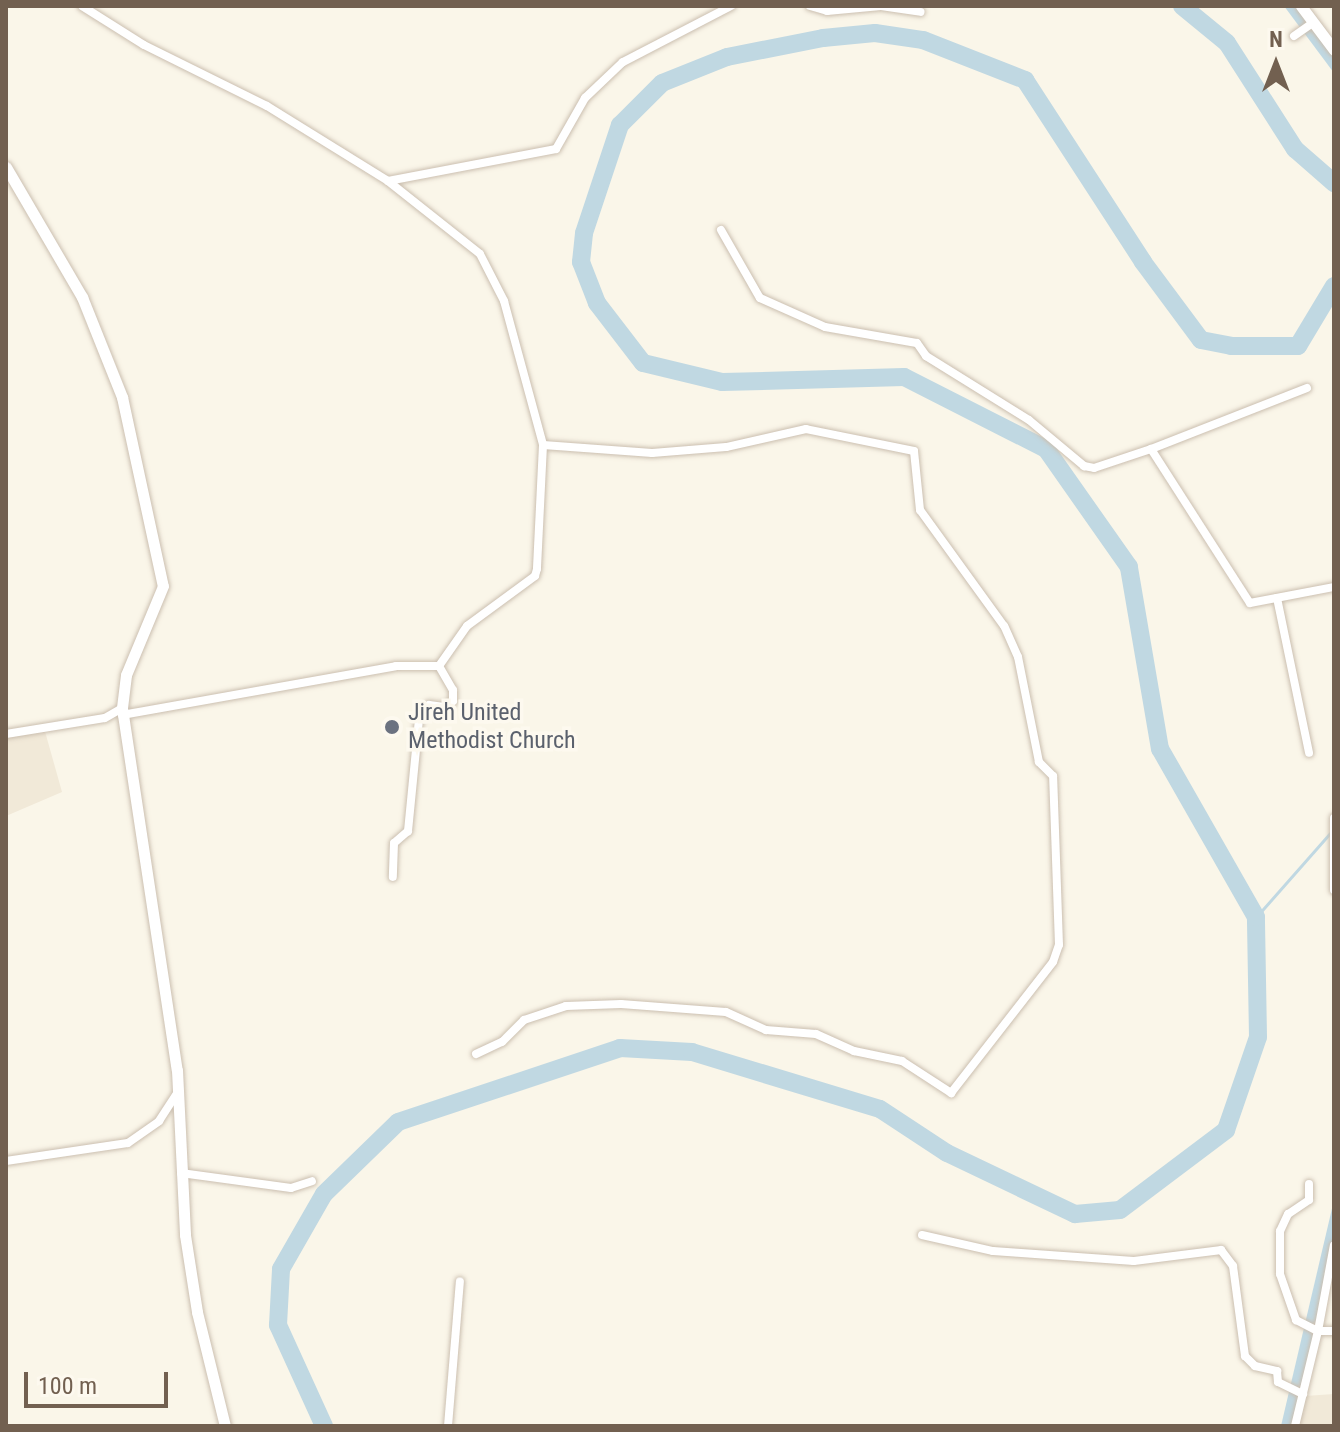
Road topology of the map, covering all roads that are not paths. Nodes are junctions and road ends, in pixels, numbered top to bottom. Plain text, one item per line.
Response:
1 (82, 6) edge
2 (731, 6) edge
3 (810, 6) edge
4 (1301, 6) edge
5 (921, 12) dead end
6 (1312, 23) junction
7 (1298, 34) dead end
8 (1334, 50) edge
9 (6, 167) edge
10 (388, 181) junction
11 (721, 230) dead end
12 (1307, 388) dead end
13 (543, 445) junction
14 (1151, 449) junction
15 (1334, 587) edge
16 (1277, 598) junction
17 (439, 666) junction
18 (122, 712) junction
19 (6, 734) edge
20 (1309, 753) dead end
21 (1334, 818) edge
22 (393, 877) dead end
23 (1334, 890) edge
24 (476, 1054) dead end
25 (178, 1091) junction
26 (6, 1161) edge
27 (181, 1173) junction
28 (312, 1181) dead end
29 (1309, 1184) dead end
30 (922, 1235) dead end
31 (1334, 1245) edge
32 (460, 1281) dead end
33 (1312, 1328) junction
34 (1334, 1331) edge
35 (1298, 1392) junction
36 (225, 1426) edge
37 (448, 1426) edge
38 (1295, 1426) edge

1 - 10 street
2 - 10 street
3 - 5 street
4 - 6 street
6 - 7 street
6 - 8 street
9 - 18 street
10 - 13 street
11 - 14 street
12 - 14 street
13 - 17 street
13 - 24 street
14 - 16 street
15 - 16 street
16 - 20 street
17 - 18 street
17 - 22 street
18 - 19 street
18 - 25 street
21 - 23 street
25 - 26 street
25 - 27 street
27 - 28 street
27 - 36 street
29 - 33 street
30 - 35 street
31 - 33 street
32 - 37 street
33 - 34 street
33 - 35 street
35 - 38 street

